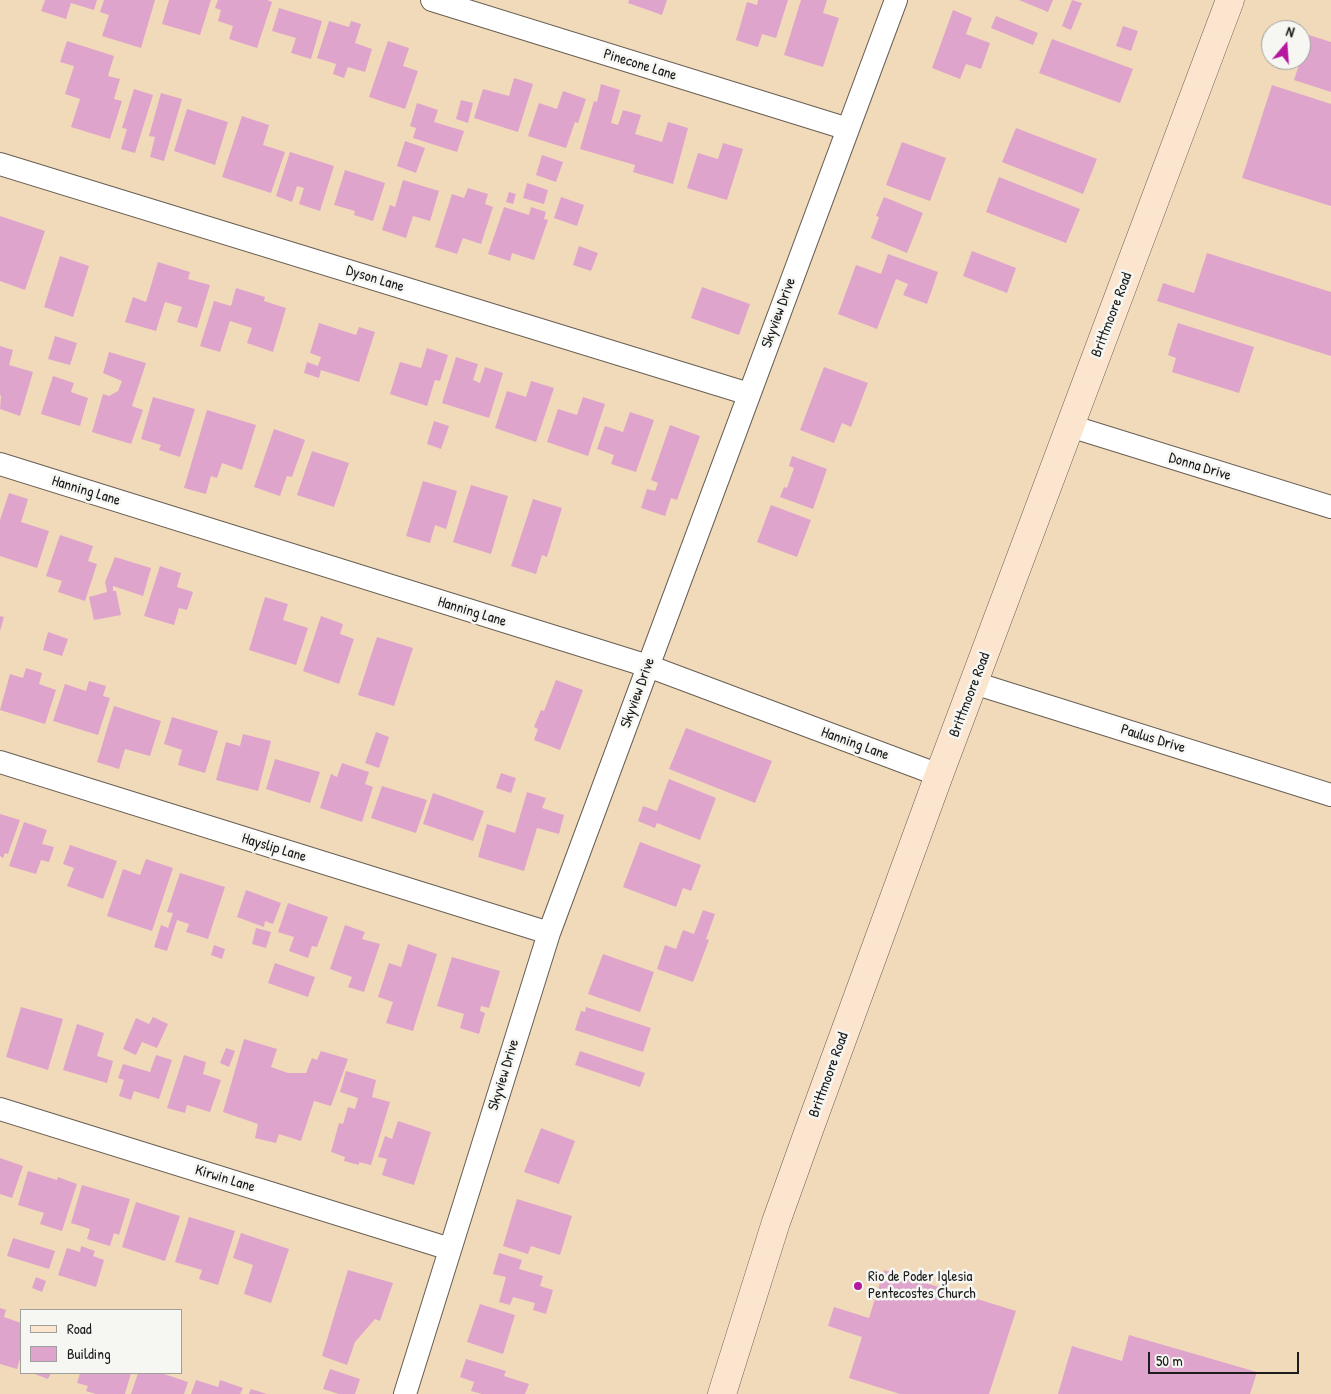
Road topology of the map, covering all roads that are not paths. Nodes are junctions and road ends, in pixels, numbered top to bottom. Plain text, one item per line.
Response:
1 (432, 0) edge
2 (896, 0) edge
3 (1230, 0) edge
4 (848, 129) junction
5 (0, 164) edge
6 (749, 394) junction
7 (1070, 426) junction
8 (0, 464) edge
9 (1331, 507) edge
10 (648, 666) junction
11 (974, 683) junction
12 (0, 762) edge
13 (939, 775) junction
14 (1331, 795) edge
15 (548, 933) junction
16 (0, 1109) edge
17 (450, 1249) junction
18 (405, 1394) edge
19 (722, 1394) edge

1 - 4 street, Pinecone Lane
2 - 4 street, Skyview Drive
3 - 7 main road, Brittmoore Road
4 - 6 street, Skyview Drive
5 - 6 street, Dyson Lane
6 - 10 street, Skyview Drive
7 - 9 street, Donna Drive
7 - 11 main road, Brittmoore Road
8 - 10 street, Hanning Lane
10 - 13 street, Hanning Lane
10 - 15 street, Skyview Drive
11 - 13 main road, Brittmoore Road
11 - 14 street, Paulus Drive
12 - 15 street, Hayslip Lane
13 - 19 main road, Brittmoore Road
15 - 17 street, Skyview Drive
16 - 17 street, Kirwin Lane
17 - 18 street, Skyview Drive

